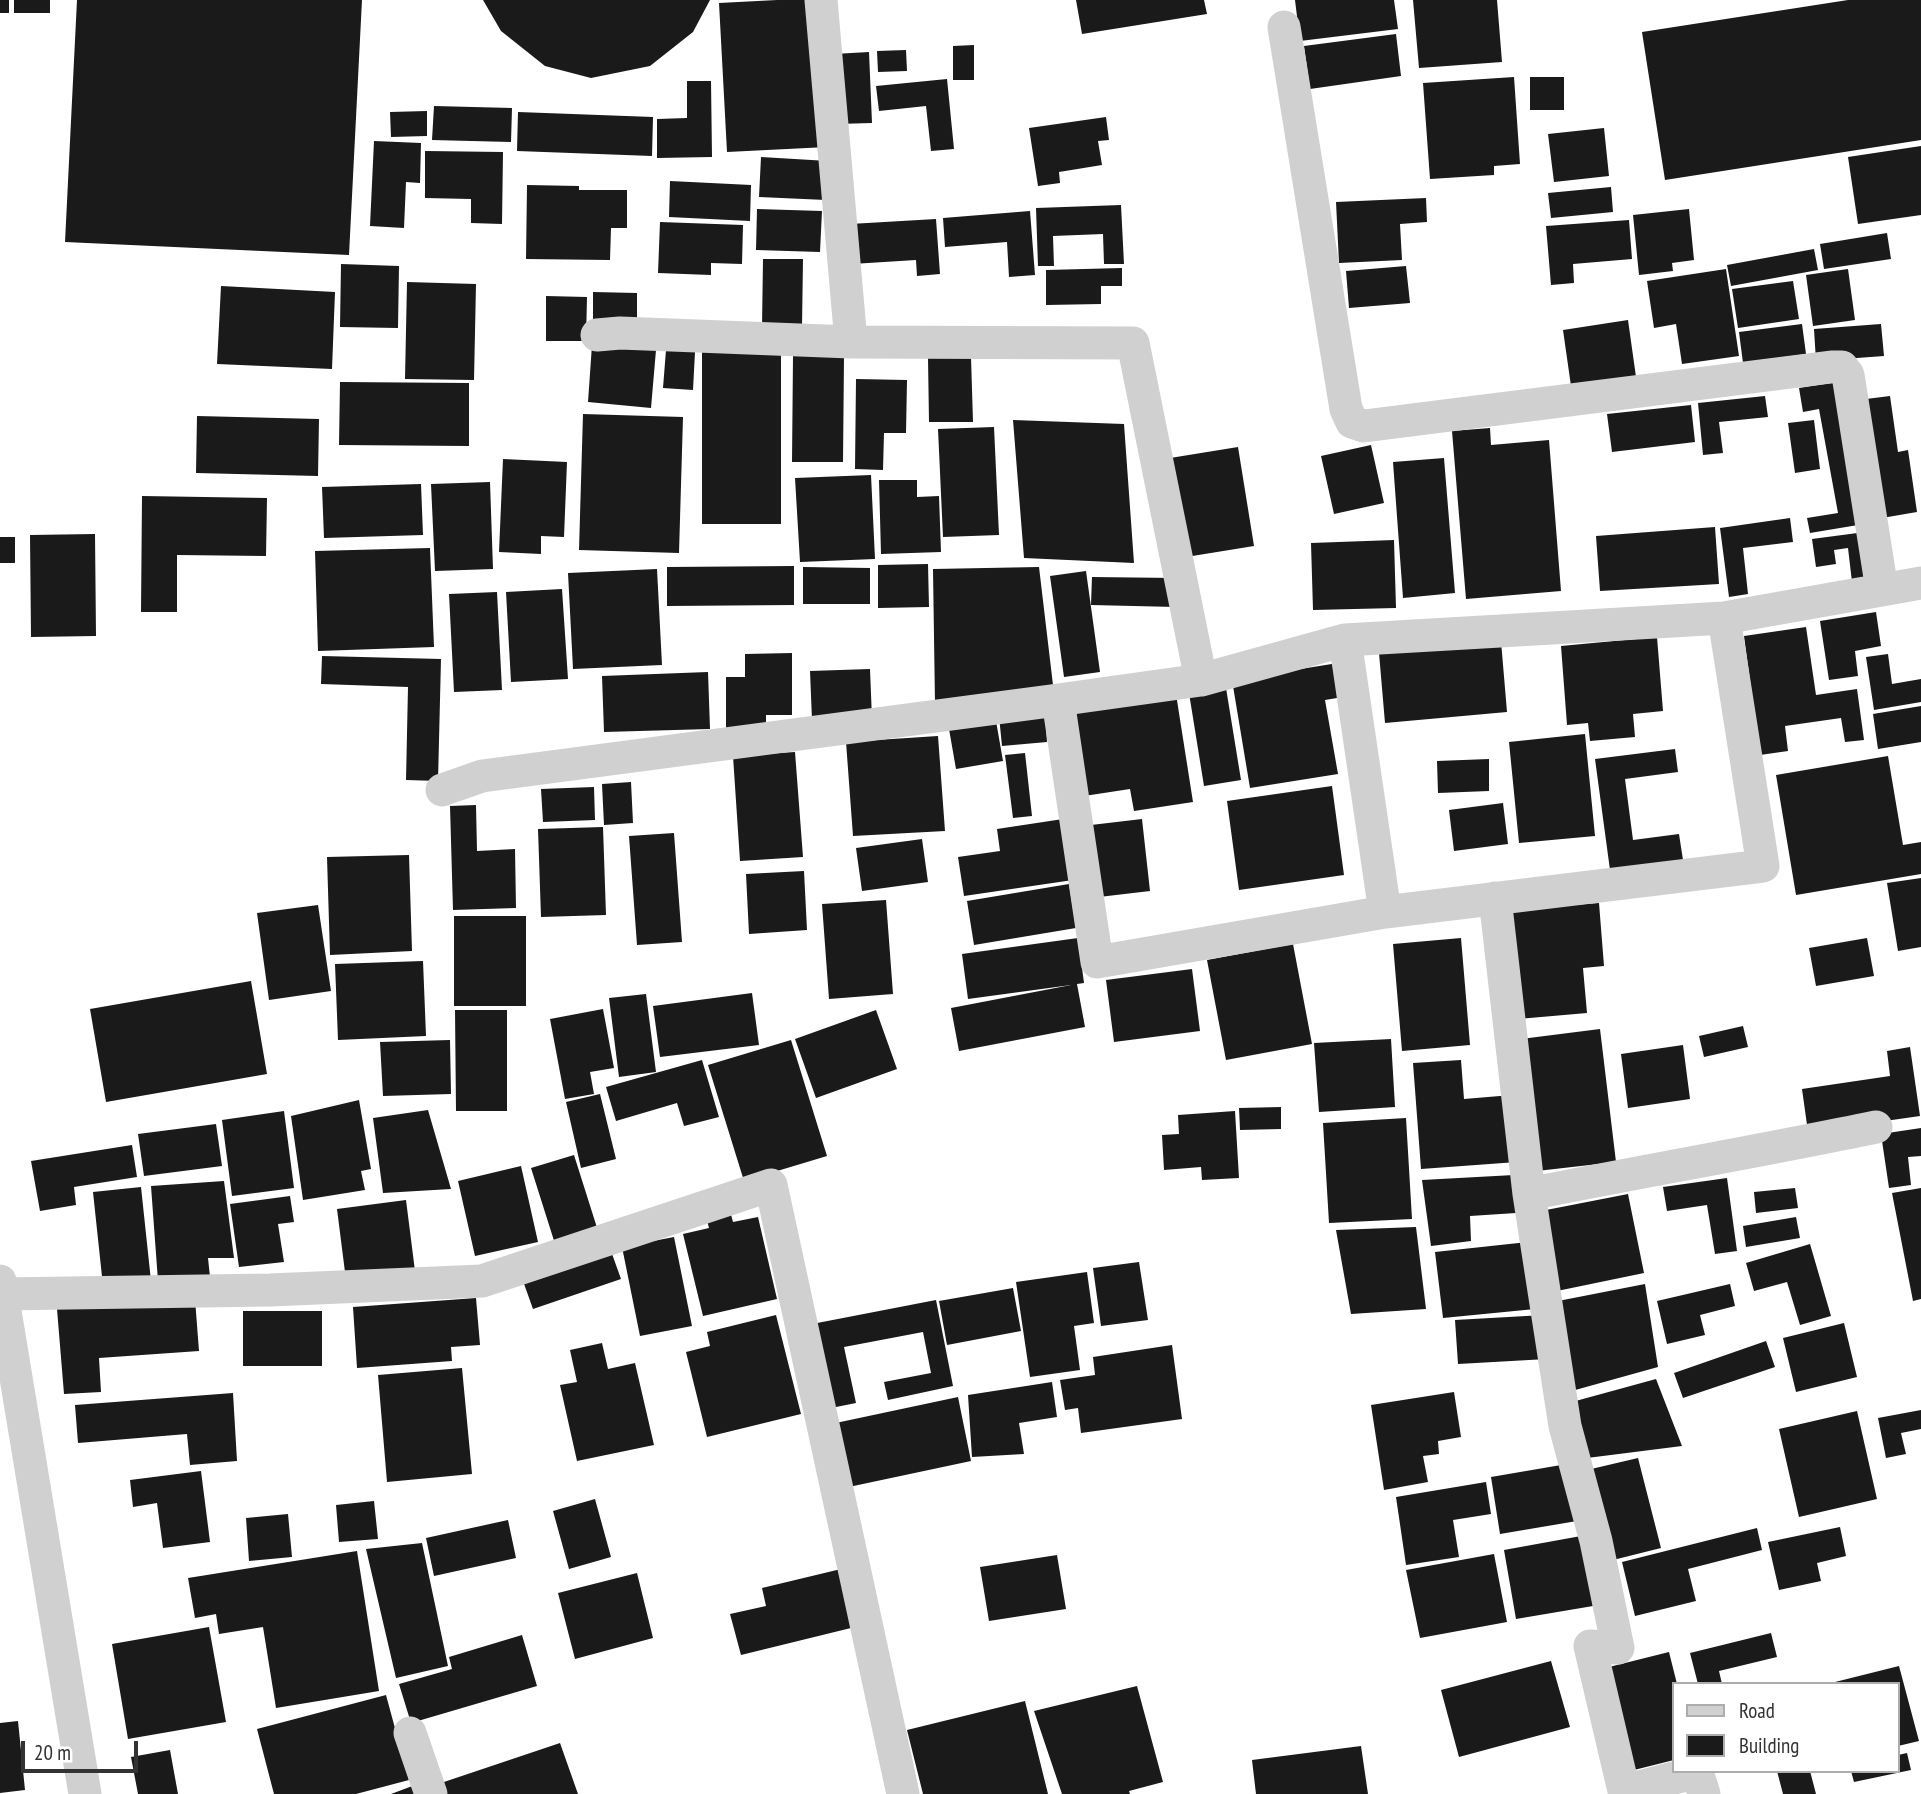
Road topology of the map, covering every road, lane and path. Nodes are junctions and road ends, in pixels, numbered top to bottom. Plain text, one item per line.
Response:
1 (821, 0) edge
2 (1284, 27) dead end
3 (597, 335) dead end
4 (851, 342) junction
5 (1921, 583) edge
6 (1882, 590) junction
7 (1724, 618) junction
8 (1345, 640) junction
9 (1201, 680) junction
10 (1058, 700) junction
11 (442, 790) dead end
12 (1495, 898) junction
13 (1385, 912) junction
14 (1876, 1127) dead end
15 (1529, 1194) junction
16 (1, 1288) edge
17 (410, 1732) dead end
18 (1693, 1773) edge
19 (1697, 1773) edge
20 (85, 1794) edge
21 (431, 1794) edge
22 (903, 1794) edge
23 (1704, 1794) edge

1 - 4 street
2 - 6 street
3 - 4 street
4 - 9 street
5 - 6 street
6 - 7 street
7 - 8 street
7 - 12 street
8 - 9 street
8 - 13 street
9 - 10 street
10 - 11 street
10 - 13 street
12 - 13 street
12 - 15 street
14 - 15 street
15 - 18 street
16 - 20 street
16 - 22 street
17 - 21 street
19 - 23 street

